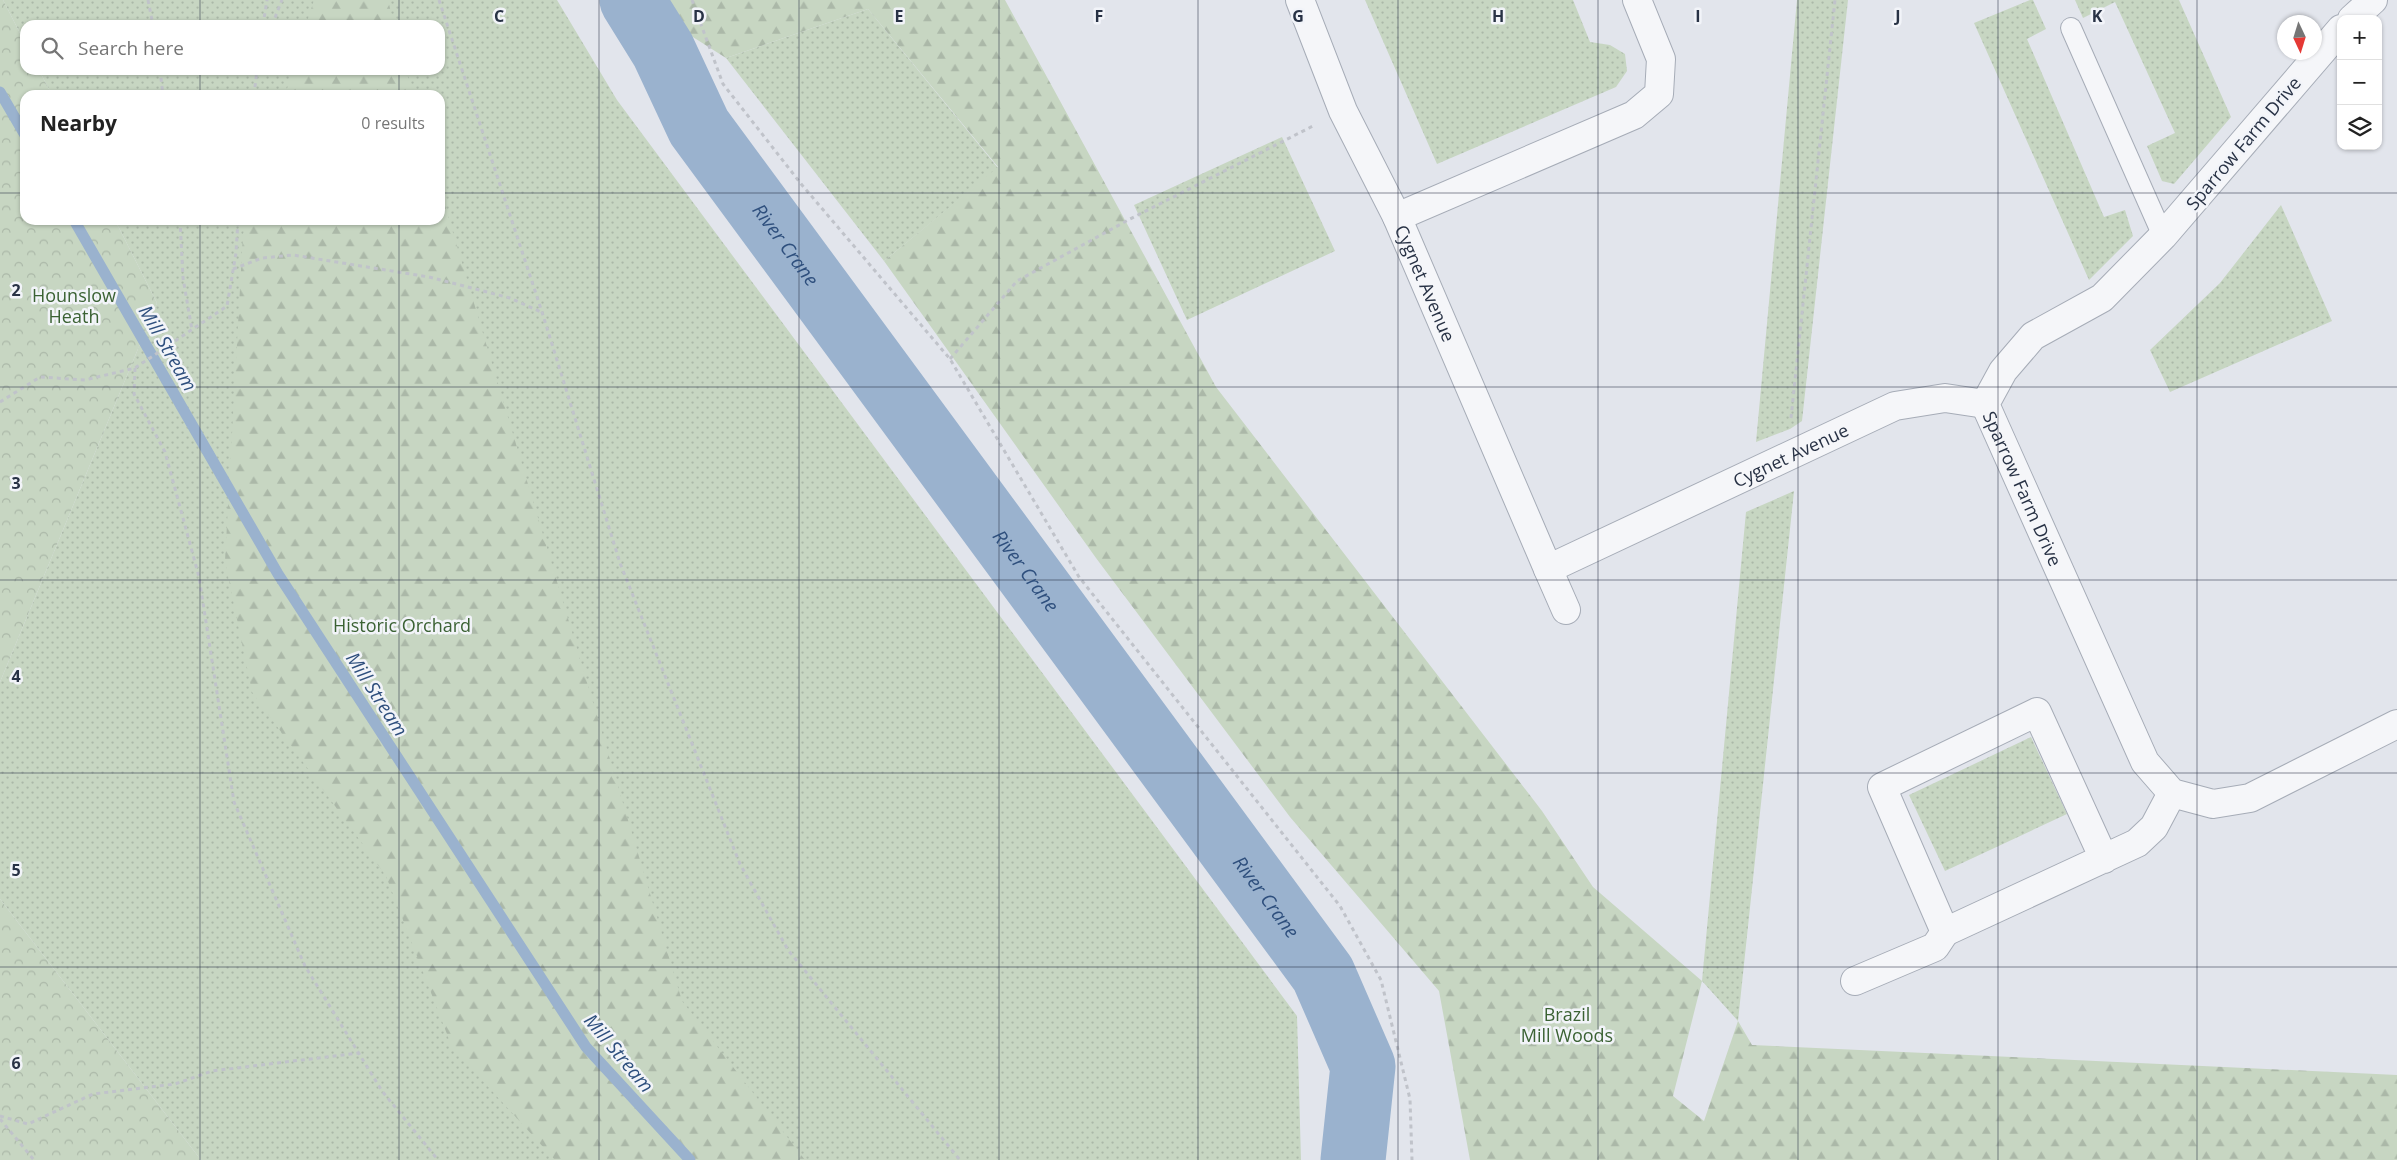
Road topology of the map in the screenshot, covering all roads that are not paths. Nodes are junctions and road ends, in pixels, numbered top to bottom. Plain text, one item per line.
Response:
1 (1637, 0) edge
2 (2373, 0) edge
3 (1308, 2) edge
4 (2356, 15) edge
5 (2071, 28) dead end
6 (2337, 34) edge
7 (1397, 217) junction
8 (2163, 236) junction
9 (1985, 404) junction
10 (1548, 569) junction
11 (1566, 610) dead end
12 (2397, 724) edge
13 (2172, 793) junction
14 (2104, 858) junction
15 (1945, 932) junction
16 (1855, 981) dead end

1 - 7 street
2 - 4 street
3 - 7 street, Cygnet Avenue
5 - 8 lane
6 - 8 street, Sparrow Farm Drive
7 - 10 street, Cygnet Avenue
8 - 9 street, Sparrow Farm Drive
9 - 10 street, Cygnet Avenue
9 - 13 street, Sparrow Farm Drive
10 - 11 street, Cygnet Avenue
12 - 13 street
13 - 14 street
14 - 15 street
14 - 15 street
15 - 16 street

